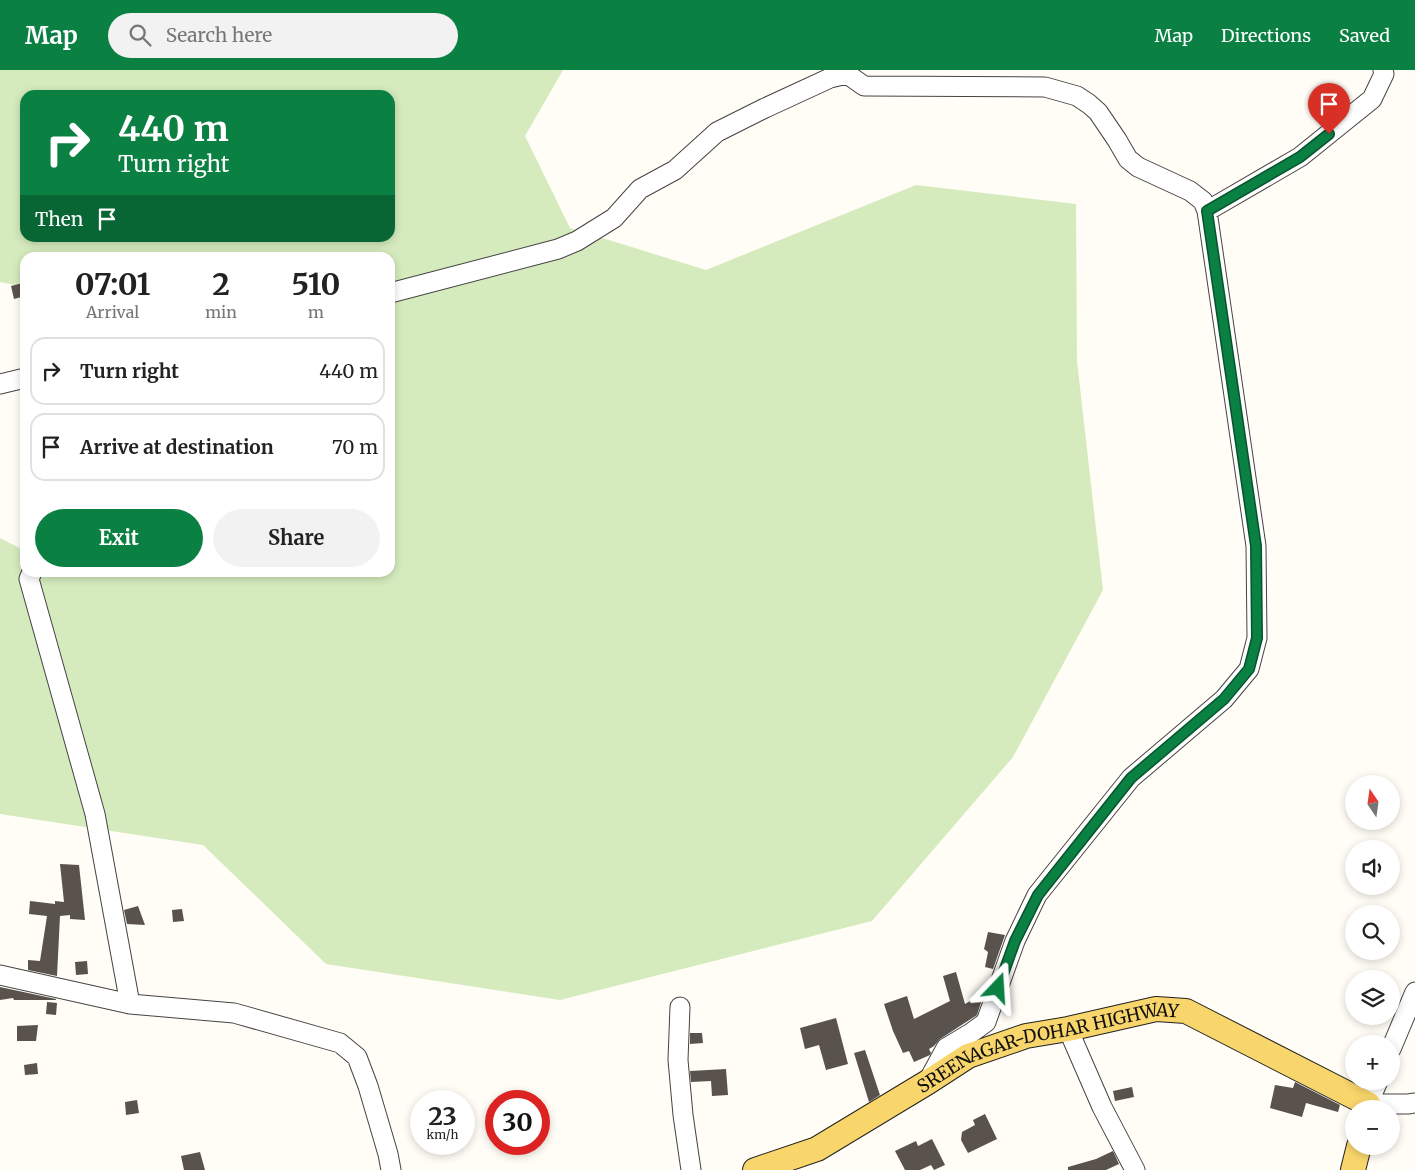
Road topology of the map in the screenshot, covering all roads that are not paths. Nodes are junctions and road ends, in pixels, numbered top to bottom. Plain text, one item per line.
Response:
1 (1383, 70) edge
2 (846, 72) edge
3 (1207, 211) junction
4 (395, 292) edge
5 (0, 384) edge
6 (20, 384) edge
7 (30, 577) edge
8 (0, 975) edge
9 (1415, 992) edge
10 (130, 1004) junction
11 (680, 1007) dead end
12 (1068, 1029) junction
13 (1397, 1035) edge
14 (928, 1082) junction
15 (1355, 1100) edge
16 (1415, 1103) edge
17 (1400, 1105) edge
18 (1357, 1155) edge
19 (391, 1170) edge
20 (691, 1170) edge
21 (755, 1170) edge
22 (1135, 1170) edge
23 (1353, 1170) edge

1 - 3 street
2 - 3 street
2 - 4 street
3 - 14 street
5 - 6 street
7 - 10 street
8 - 10 street
9 - 13 street
10 - 19 street
11 - 20 street
12 - 14 main road, SREENAGAR-DOHAR HIGHWAY
12 - 15 main road, SREENAGAR-DOHAR HIGHWAY
12 - 22 street
14 - 21 main road, SREENAGAR-DOHAR HIGHWAY
16 - 17 street
18 - 23 main road

